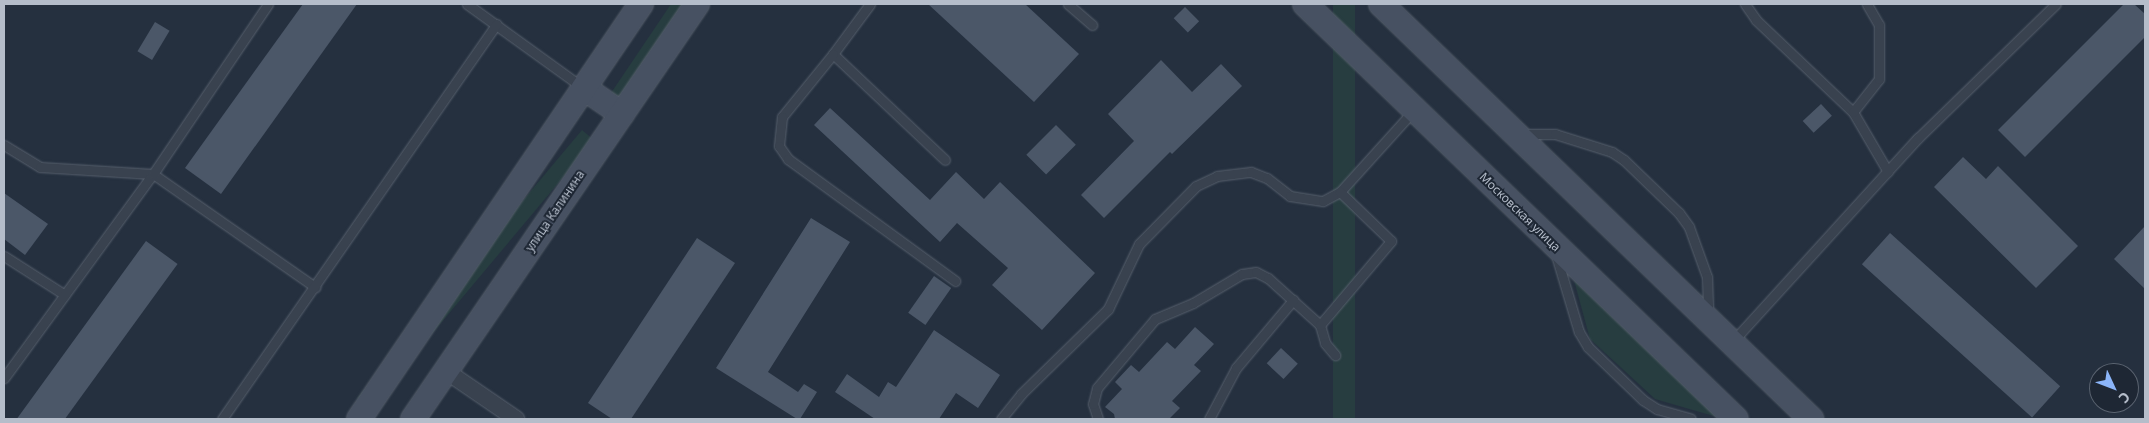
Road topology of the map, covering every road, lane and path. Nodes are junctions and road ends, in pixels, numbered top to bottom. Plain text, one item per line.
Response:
1 (268, 4) edge
2 (467, 4) edge
3 (641, 4) edge
4 (698, 4) edge
5 (870, 4) edge
6 (1068, 4) edge
7 (1305, 4) edge
8 (1381, 4) edge
9 (1745, 4) edge
10 (1867, 4) edge
11 (2056, 4) edge
12 (497, 24) junction
13 (1092, 25) dead end
14 (833, 54) junction
15 (584, 88) junction
16 (1415, 109) junction
17 (1853, 112) junction
18 (622, 114) junction
19 (1516, 134) junction
20 (4, 145) edge
21 (946, 160) dead end
22 (1888, 172) junction
23 (153, 174) junction
24 (1340, 192) junction
25 (1552, 243) junction
26 (4, 256) edge
27 (955, 281) dead end
28 (315, 287) junction
29 (65, 294) junction
30 (1293, 300) junction
31 (1708, 319) junction
32 (1320, 325) junction
33 (1732, 343) junction
34 (1336, 355) dead end
35 (446, 371) junction
36 (4, 378) edge
37 (222, 419) edge
38 (359, 419) edge
39 (413, 419) edge
40 (516, 419) edge
41 (1001, 419) edge
42 (1098, 419) edge
43 (1208, 419) edge
44 (1691, 419) edge
45 (1736, 419) edge
46 (1810, 419) edge

1 - 23 lane
2 - 12 lane
3 - 15 main road
4 - 18 main road, улица Калинина
5 - 14 lane
6 - 13 lane
7 - 16 main road, Московская улица
8 - 19 main road
9 - 17 lane
10 - 17 lane
11 - 22 lane
12 - 15 lane
12 - 28 lane
14 - 21 lane
14 - 27 lane
15 - 18 main road
15 - 38 main road
16 - 24 lane
16 - 25 main road, Московская улица
17 - 22 lane
18 - 35 main road, улица Калинина
19 - 31 main road
19 - 31 lane
20 - 23 lane
22 - 33 lane
23 - 28 lane
23 - 29 lane
24 - 32 lane
24 - 41 lane
25 - 44 lane
25 - 45 main road, Московская улица
26 - 29 lane
28 - 37 lane
29 - 36 lane
30 - 32 lane
30 - 42 lane
30 - 43 lane
31 - 33 main road
32 - 34 lane
33 - 46 main road
35 - 39 main road, улица Калинина
35 - 40 street

